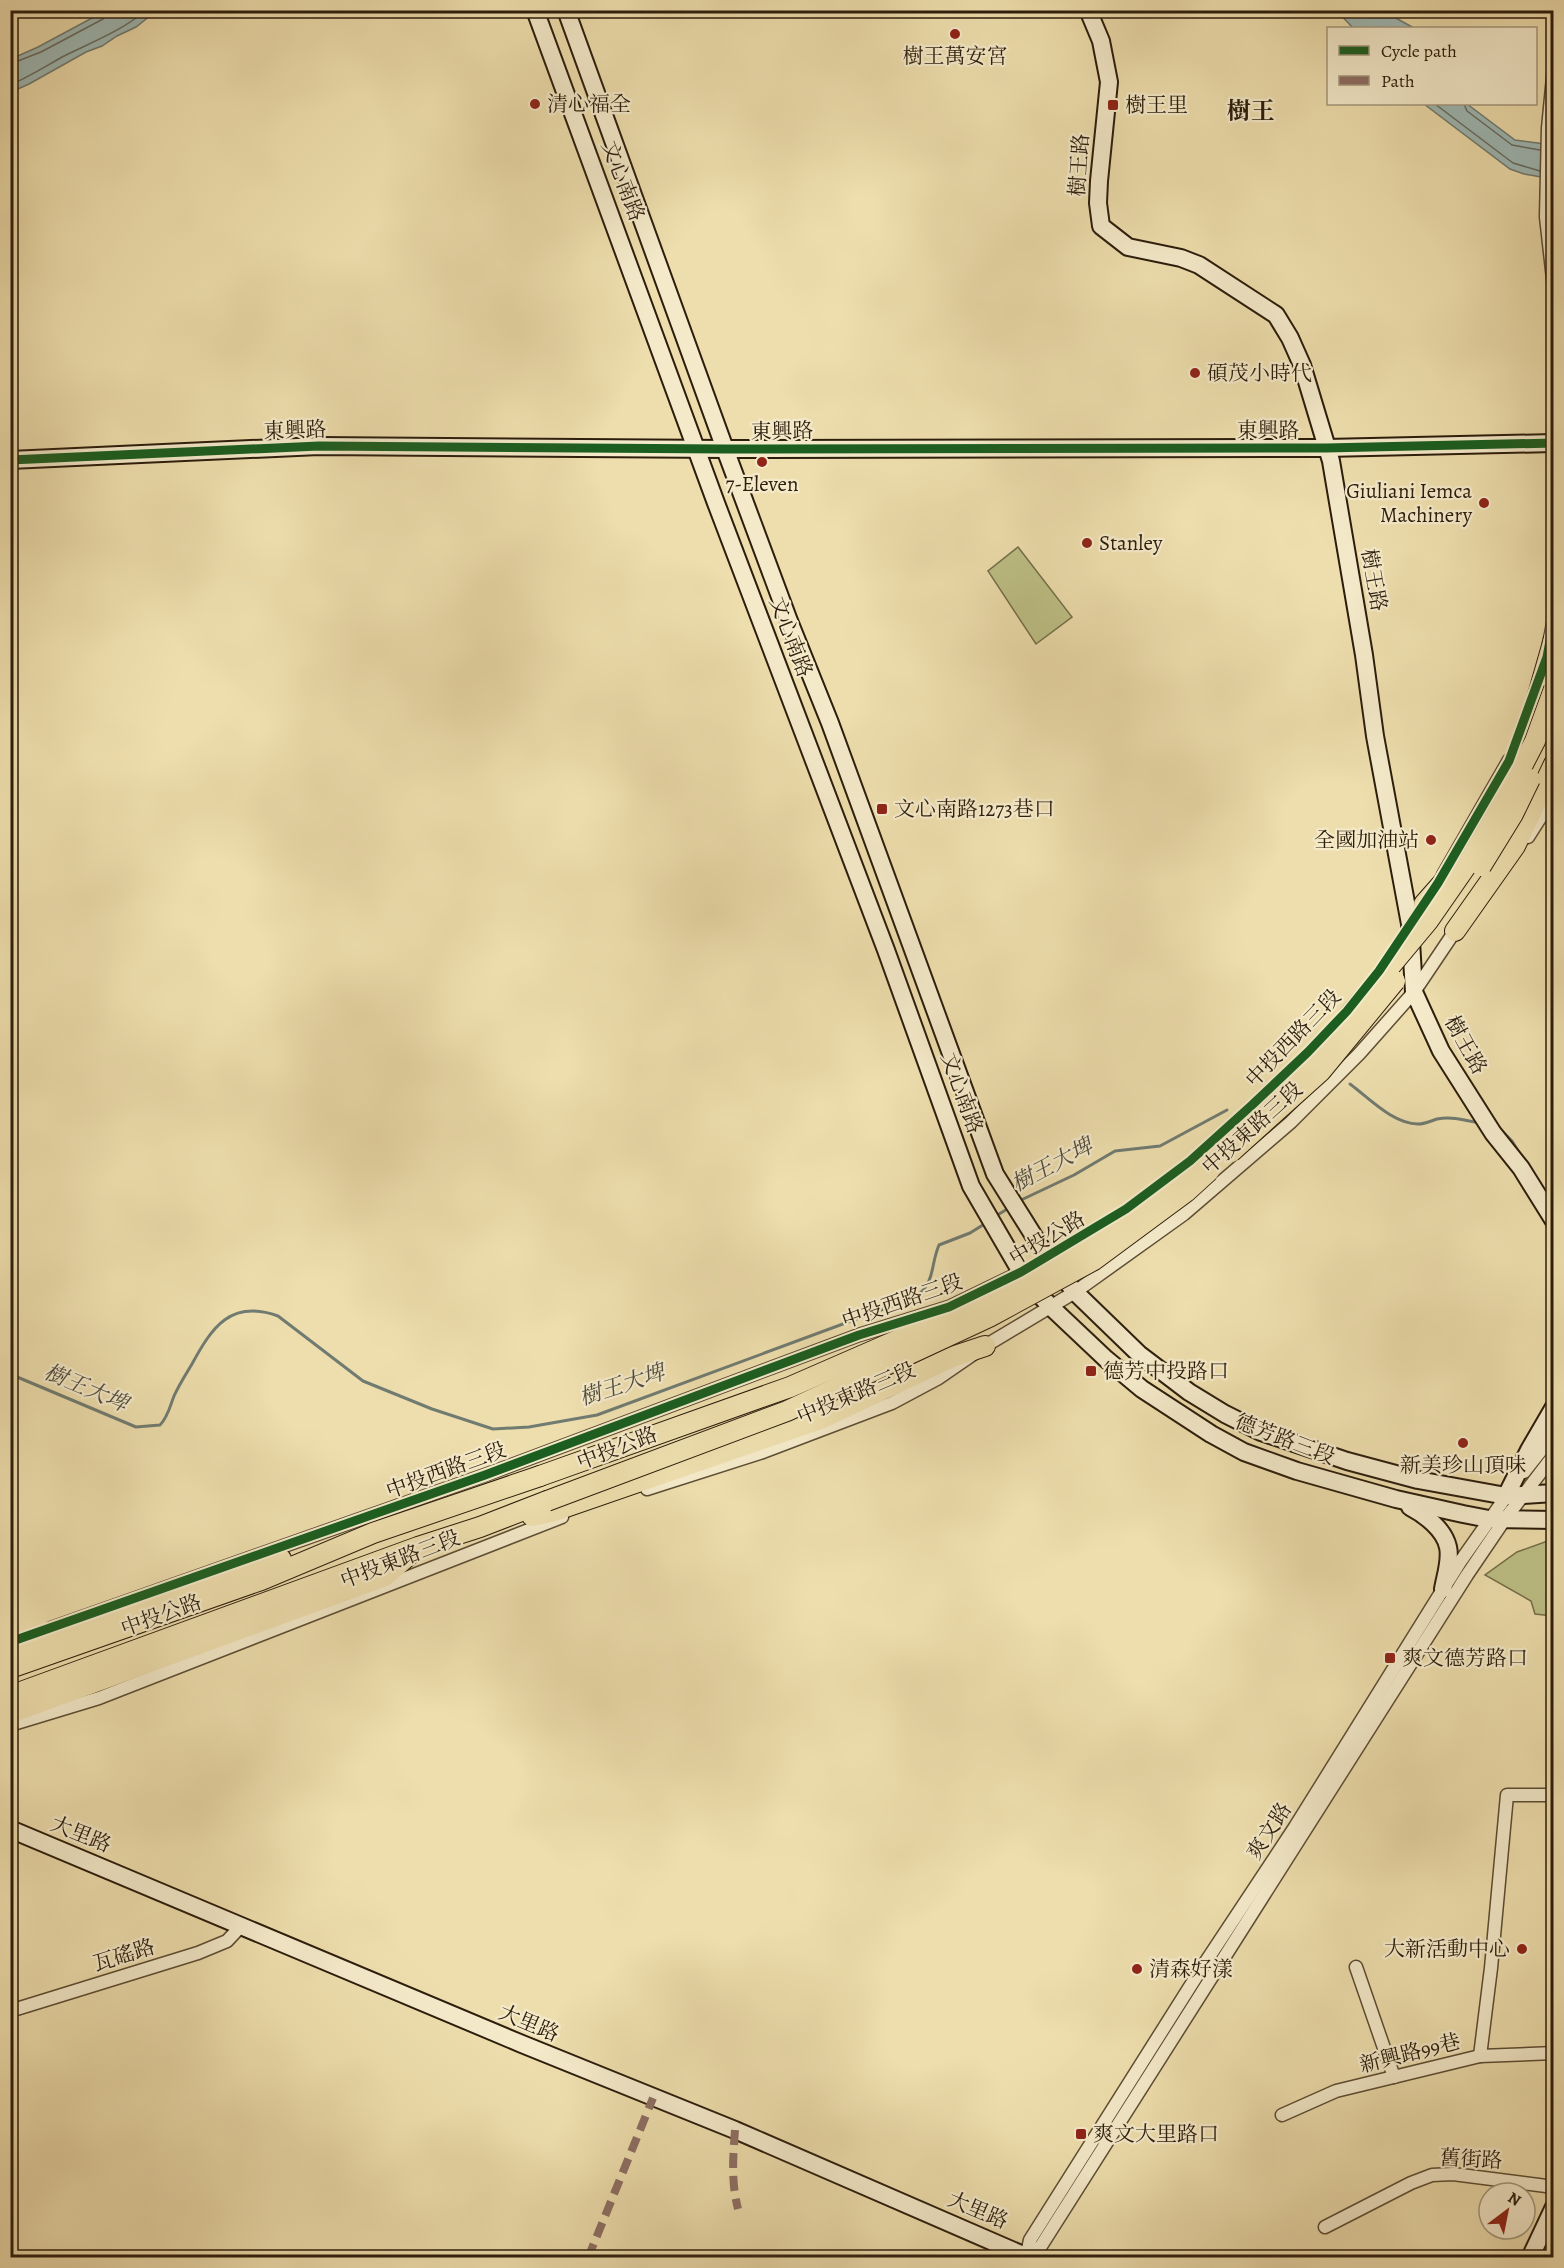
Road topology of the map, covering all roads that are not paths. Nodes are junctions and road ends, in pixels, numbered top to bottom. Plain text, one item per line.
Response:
1 (535, 10) edge
2 (566, 10) edge
3 (1088, 10) edge
4 (1554, 67) edge
5 (1554, 288) edge
6 (1554, 442) edge
7 (697, 448) junction
8 (1326, 448) junction
9 (725, 449) junction
10 (10, 460) edge
11 (1554, 619) edge
12 (1554, 639) edge
13 (1554, 689) edge
14 (1554, 723) edge
15 (1554, 764) edge
16 (1554, 790) edge
17 (1424, 904) junction
18 (1410, 924) junction
19 (1455, 931) junction
20 (1414, 992) junction
21 (1308, 1052) junction
22 (1334, 1080) junction
23 (1554, 1221) edge
24 (1047, 1257) junction
25 (1022, 1272) junction
26 (1075, 1292) junction
27 (949, 1307) junction
28 (1052, 1308) junction
29 (985, 1346) junction
30 (1554, 1407) edge
31 (1554, 1434) edge
32 (1554, 1455) edge
33 (1524, 1493) junction
34 (1554, 1493) edge
35 (1506, 1496) junction
36 (472, 1498) junction
37 (1396, 1499) junction
38 (1497, 1519) junction
39 (1554, 1520) edge
40 (480, 1527) junction
41 (373, 1533) junction
42 (418, 1547) junction
43 (1443, 1589) junction
44 (10, 1642) edge
45 (10, 1652) edge
46 (10, 1668) edge
47 (10, 1696) edge
48 (10, 1713) edge
49 (10, 1725) edge
50 (1554, 1795) edge
51 (10, 1829) edge
52 (242, 1925) junction
53 (1356, 1967) dead end
54 (10, 2011) edge
55 (1554, 2053) edge
56 (1480, 2056) junction
57 (1394, 2077) junction
58 (1282, 2115) dead end
59 (1554, 2187) edge
60 (1554, 2207) edge
61 (1325, 2227) dead end
62 (1534, 2256) edge
63 (1028, 2257) edge

1 - 7 street, 文心南路
2 - 9 street, 文心南路
3 - 8 street, 樹王路
4 - 5 street
6 - 8 street, 東興路
7 - 9 street, 東興路
7 - 10 street, 東興路
7 - 25 street, 文心南路
8 - 9 street, 東興路
8 - 18 street, 樹王路
9 - 24 street, 文心南路
11 - 17 street, 中投西路三段
12 - 17 main road
13 - 36 main road, 中投公路, bridge
14 - 40 main road, 中投公路, bridge
15 - 19 main road
16 - 19 street, 中投東路三段
17 - 18 street, 中投西路三段
18 - 20 street, 樹王路
18 - 21 street, 中投西路三段
19 - 20 street, 中投東路三段
20 - 22 street, 中投東路三段
20 - 23 street, 樹王路
21 - 22 street
21 - 24 street, 中投西路三段
22 - 26 street, 中投東路三段
24 - 25 street, 中投西路三段
24 - 26 street, 德芳路三段
25 - 27 street, 中投西路三段
25 - 28 street, 德芳路三段
26 - 28 street, 中投東路三段
26 - 35 street, 德芳路三段
27 - 36 main road
27 - 44 street, 中投西路三段
28 - 29 street, 中投東路三段
28 - 37 street, 德芳路三段
29 - 40 main road
29 - 49 street, 中投東路三段
30 - 35 street
31 - 35 street, 爽文路
32 - 33 street, 爽文路
33 - 34 street
33 - 35 street
33 - 38 street, 爽文路
35 - 38 street, 爽文路
36 - 41 main road, 中投公路
37 - 38 street, 德芳路三段
37 - 43 street
38 - 39 street, 德芳路三段
38 - 43 street, 爽文路
38 - 63 street, 爽文路
40 - 42 main road, 中投公路
41 - 45 main road
41 - 46 main road, 中投公路
42 - 47 main road, 中投公路
42 - 48 main road
43 - 63 street, 爽文路
50 - 56 street
51 - 52 street, 大里路
52 - 54 street, 瓦磘路
52 - 63 street, 大里路
53 - 57 street
55 - 56 street, 新興路99巷
56 - 57 street, 新興路99巷
57 - 58 street, 新興路99巷
59 - 61 street, 舊街路
60 - 62 street

